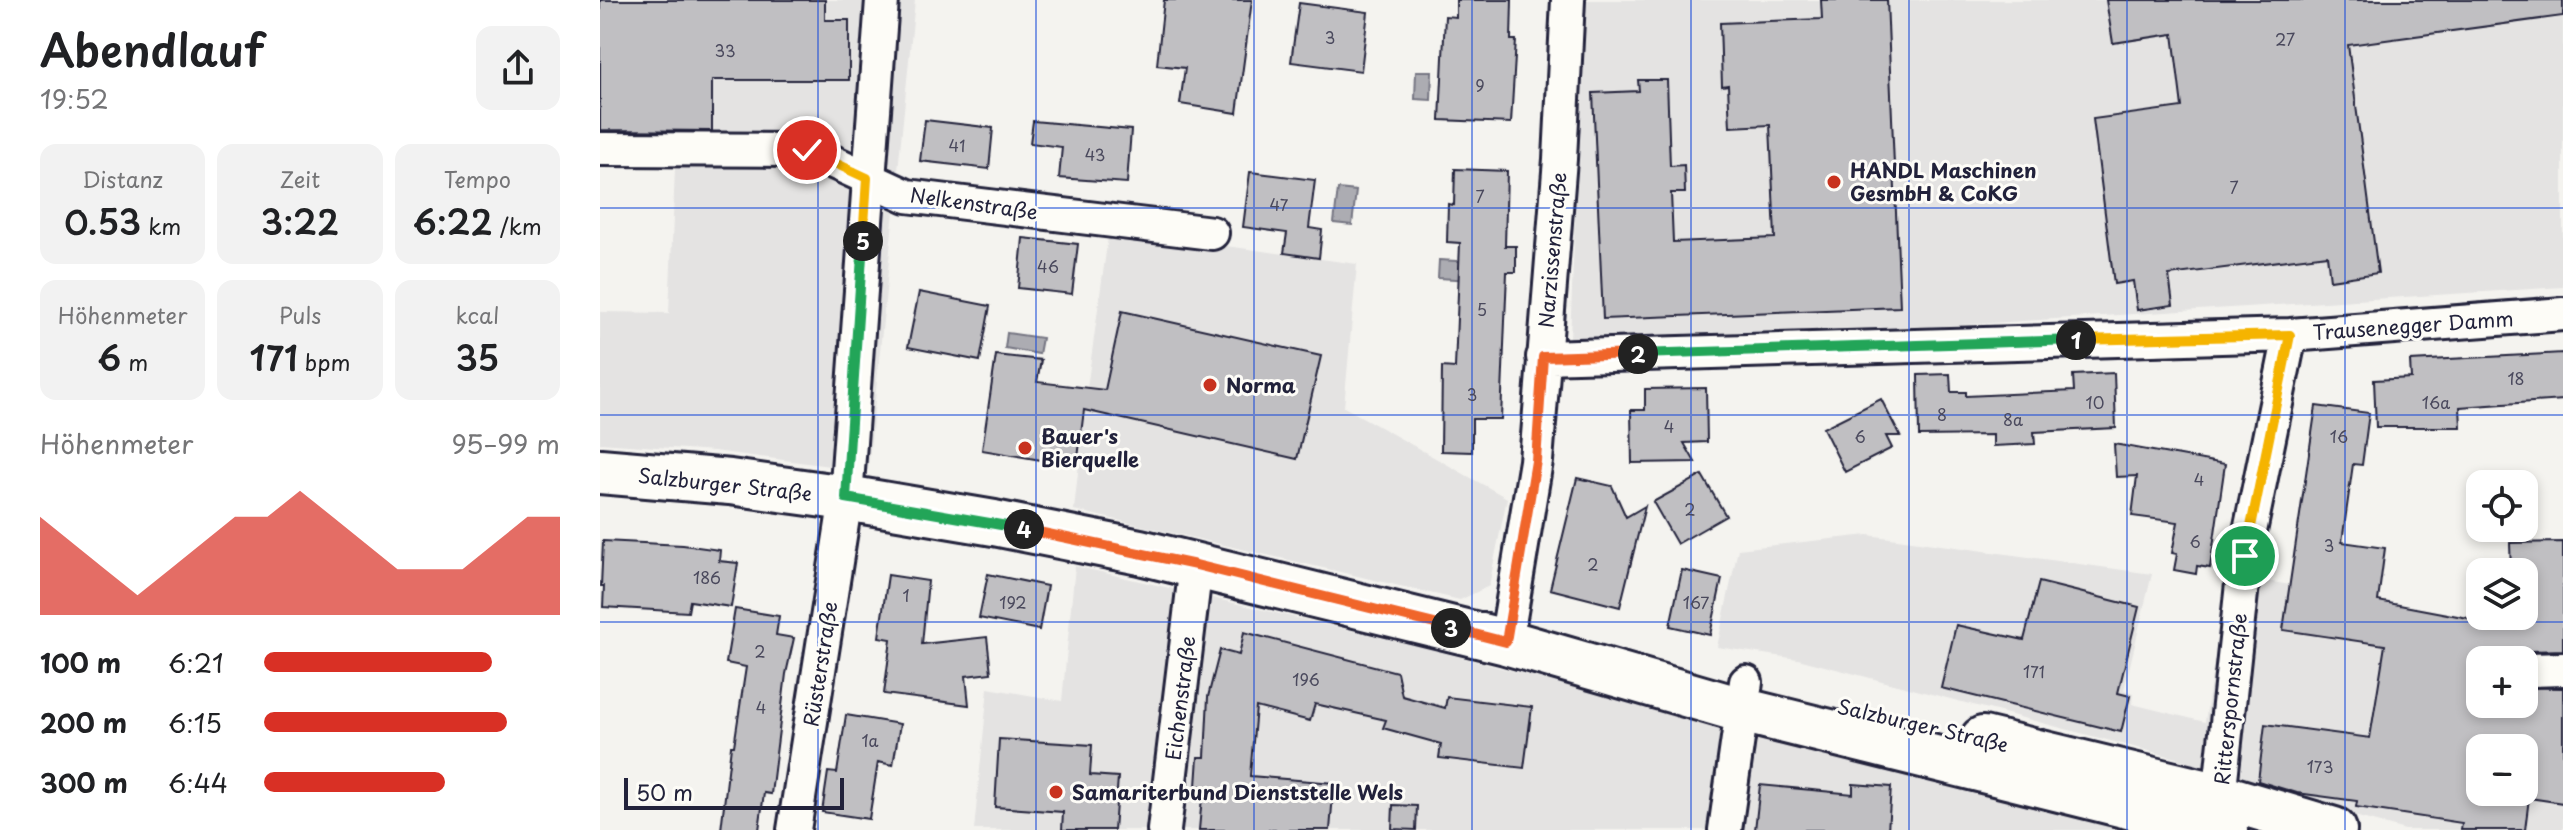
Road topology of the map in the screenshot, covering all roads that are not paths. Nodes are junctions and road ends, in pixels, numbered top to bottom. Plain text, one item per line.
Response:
1 (882, 0) edge
2 (1568, 0) edge
3 (600, 149) edge
4 (867, 178) junction
5 (1212, 233) dead end
6 (2563, 314) edge
7 (2290, 335) junction
8 (1543, 357) junction
9 (600, 471) edge
10 (846, 498) junction
11 (1196, 565) junction
12 (1506, 642) junction
13 (2563, 669) edge
14 (2538, 670) edge
15 (1744, 696) junction
16 (2220, 817) edge
17 (794, 830) edge
18 (1164, 830) edge
19 (1725, 830) edge
20 (2334, 830) edge

1 - 4 street, Rüsterstraße
2 - 8 street, Narzissenstraße
3 - 4 street, Nelkenstraße
4 - 5 street, Nelkenstraße
4 - 10 street, Rüsterstraße
6 - 7 street, Trausenegger Damm
7 - 8 street, Trausenegger Damm
7 - 16 street, Ritterspornstraße
8 - 12 street, Narzissenstraße
9 - 10 main road, Salzburger Straße
10 - 11 main road, Salzburger Straße
10 - 17 street, Rüsterstraße
11 - 12 main road, Salzburger Straße
11 - 18 street, Eichenstraße
12 - 15 main road, Salzburger Straße
13 - 14 street
15 - 16 main road, Salzburger Straße
15 - 19 street
16 - 20 main road, Salzburger Straße

